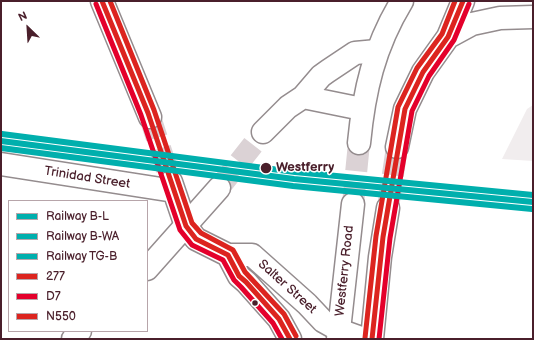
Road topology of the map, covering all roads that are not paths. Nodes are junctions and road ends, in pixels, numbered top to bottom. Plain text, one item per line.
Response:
1 (102, 1) edge
2 (402, 1) edge
3 (463, 1) edge
4 (388, 10) edge
5 (533, 17) edge
6 (448, 38) junction
7 (378, 51) junction
8 (303, 97) junction
9 (362, 109) junction
10 (150, 117) tunnel mouth
11 (263, 132) tunnel mouth
12 (359, 143) tunnel mouth
13 (397, 147) tunnel mouth
14 (1, 164) edge
15 (172, 187) joint
16 (219, 188) tunnel mouth
17 (353, 204) tunnel mouth
18 (388, 208) tunnel mouth
19 (186, 226) junction
20 (228, 255) junction
21 (148, 268) edge
22 (338, 335) edge
23 (290, 339) edge
24 (364, 339) edge
25 (372, 339) edge

1 - 10 street
2 - 4 street
3 - 6 street
4 - 7 street
5 - 6 street
6 - 13 street
7 - 8 street
7 - 9 street
8 - 9 street
8 - 11 street
9 - 12 street
14 - 15 street, Trinidad Street
15 - 19 street, Salter Street
16 - 19 street
17 - 22 street, Westferry Road
18 - 25 street
19 - 20 street, Salter Street
19 - 21 street
20 - 22 street, Salter Street
20 - 23 street, Salter Street
22 - 24 street, Salter Street

